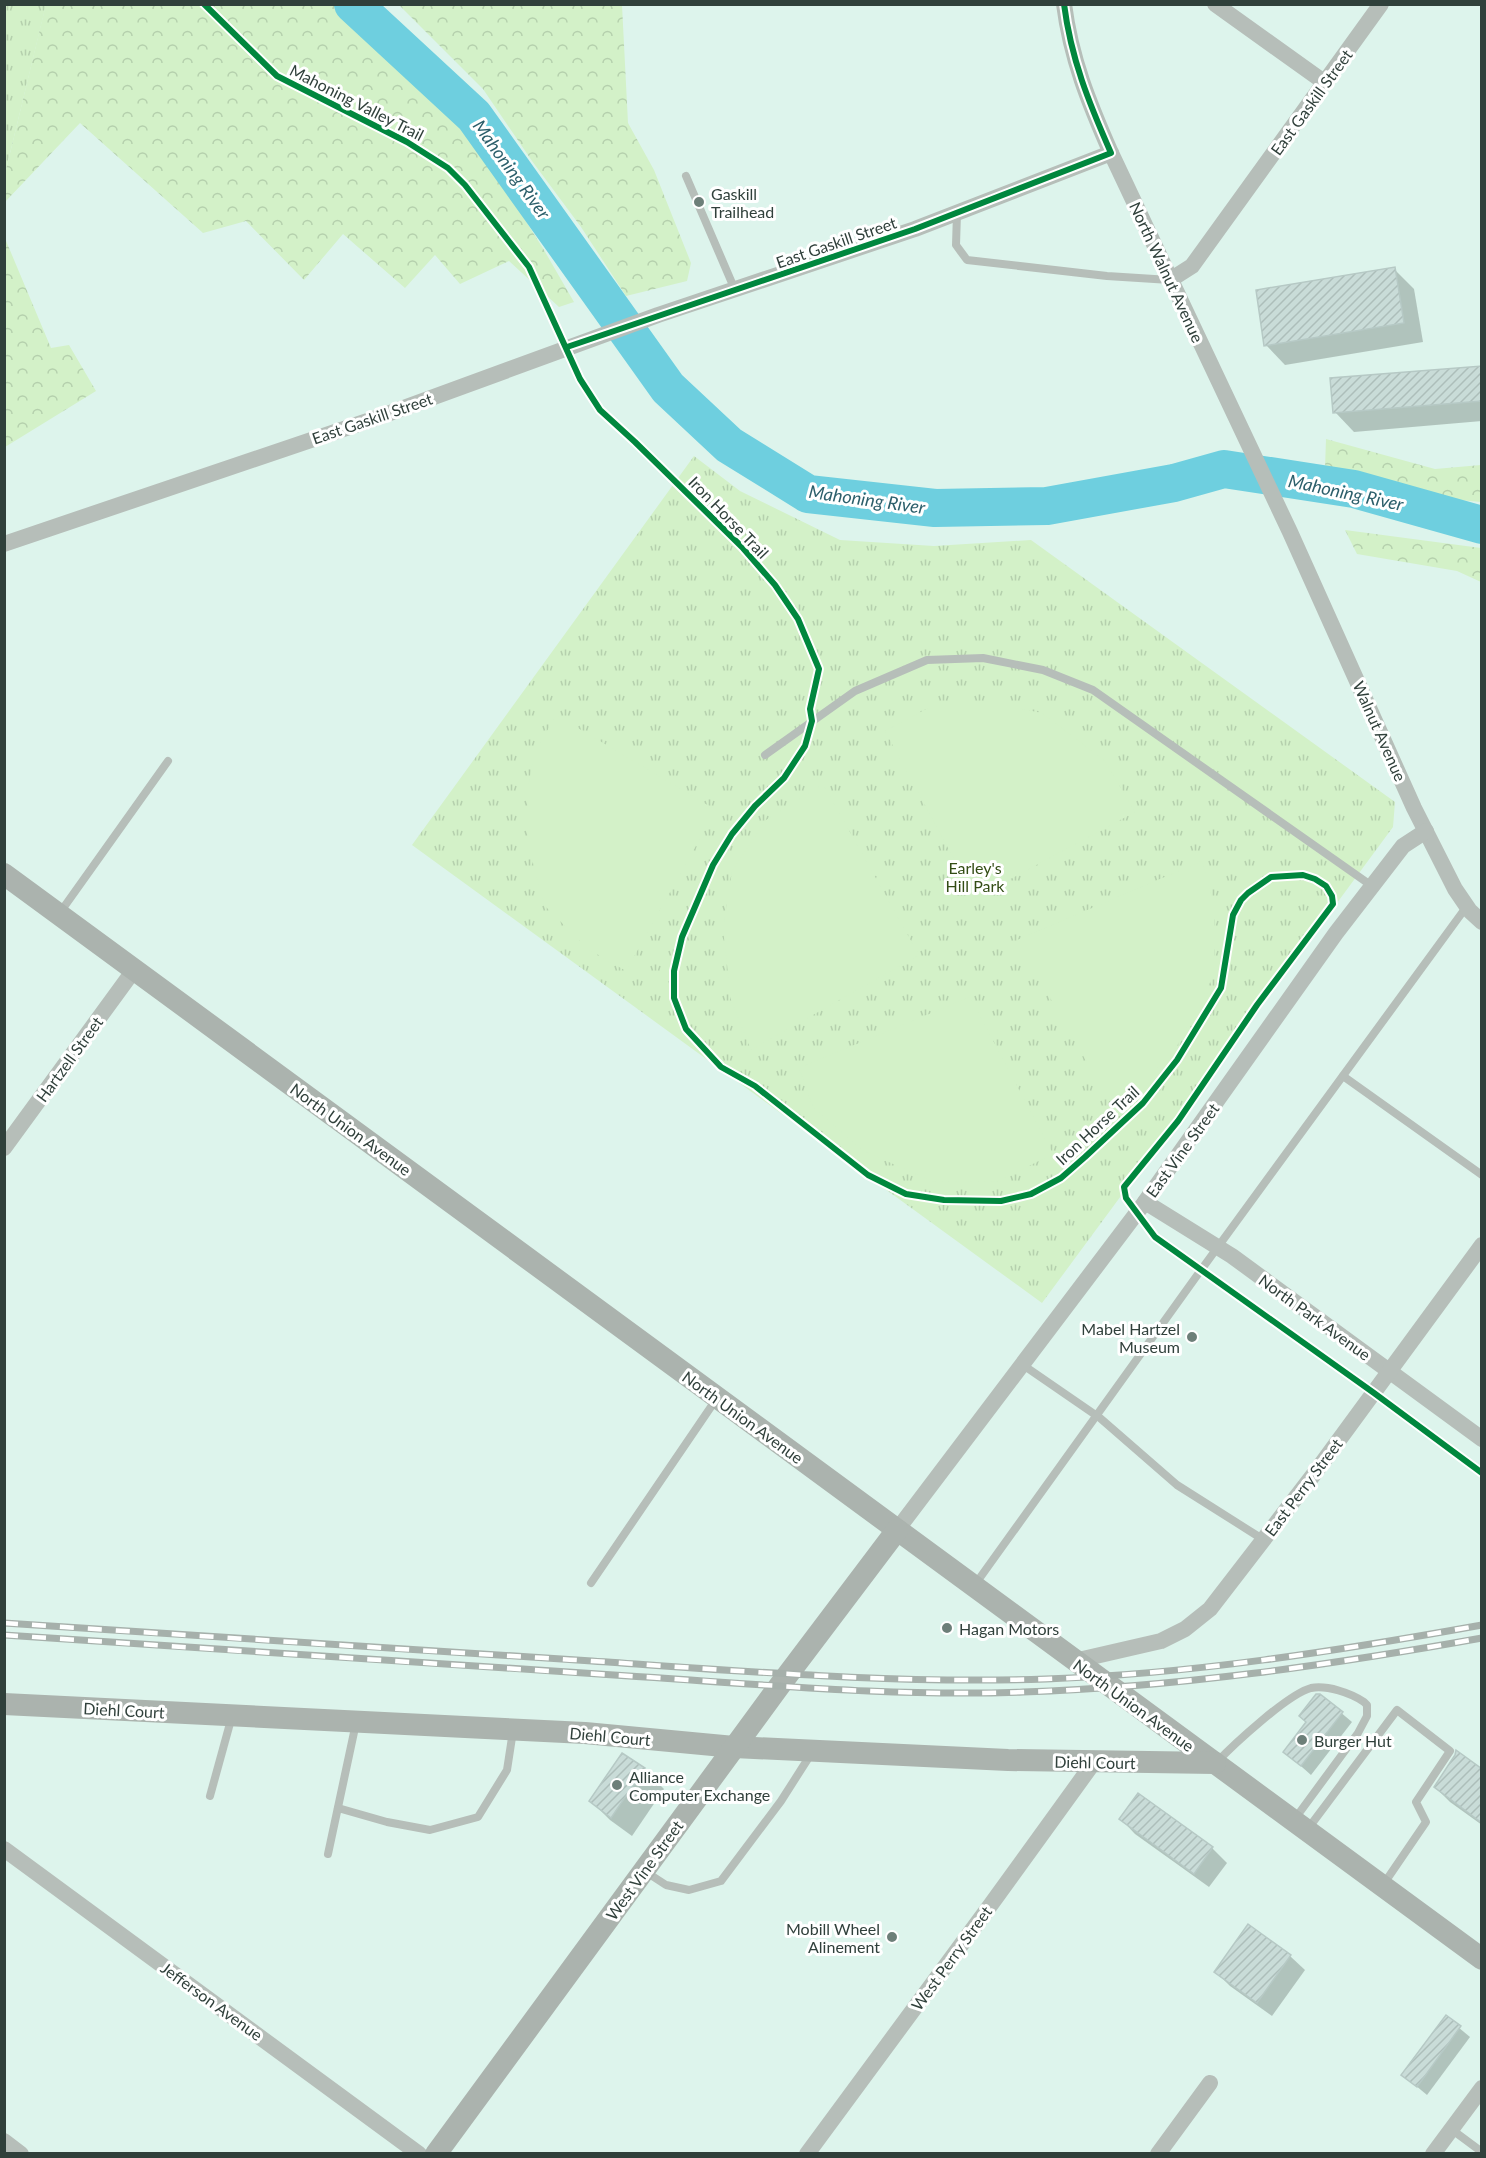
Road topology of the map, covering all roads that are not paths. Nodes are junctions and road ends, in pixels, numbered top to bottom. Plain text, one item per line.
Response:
1 (1064, 4) edge
2 (1215, 4) edge
3 (1381, 4) edge
4 (1324, 82) junction
5 (1111, 153) junction
6 (686, 176) dead end
7 (957, 213) junction
8 (1170, 280) junction
9 (736, 290) junction
10 (1290, 532) joint
11 (4, 544) edge
12 (765, 754) dead end
13 (168, 761) dead end
14 (1426, 831) junction
15 (4, 874) edge
16 (1372, 886) junction
17 (1467, 906) junction
18 (59, 915) junction
19 (1482, 922) edge
20 (134, 970) junction
21 (1343, 1076) junction
22 (4, 1148) edge
23 (1482, 1175) edge
24 (1145, 1202) junction
25 (1482, 1245) edge
26 (1218, 1246) junction
27 (1023, 1365) junction
28 (1389, 1371) junction
29 (717, 1398) junction
30 (1096, 1416) junction
31 (1482, 1439) edge
32 (897, 1530) junction
33 (1264, 1540) junction
34 (591, 1583) dead end
35 (974, 1587) junction
36 (1074, 1660) junction
37 (4, 1704) edge
38 (232, 1716) junction
39 (356, 1723) junction
40 (513, 1730) junction
41 (734, 1748) junction
42 (813, 1751) junction
43 (1094, 1762) junction
44 (1215, 1763) junction
45 (210, 1796) dead end
46 (338, 1808) junction
47 (1300, 1826) junction
48 (4, 1849) edge
49 (328, 1854) dead end
50 (644, 1870) junction
51 (1383, 1885) junction
52 (1481, 1959) edge
53 (1210, 2083) dead end
54 (1482, 2088) edge
55 (1451, 2129) junction
56 (4, 2141) edge
57 (1482, 2152) edge
58 (21, 2154) edge
59 (419, 2154) edge
60 (436, 2154) edge
61 (807, 2154) edge
62 (1158, 2154) edge
63 (1433, 2154) edge

1 - 5 street, North Walnut Avenue
2 - 4 street
3 - 4 street, East Gaskill Street
4 - 8 street, East Gaskill Street
5 - 7 street, East Gaskill Street
5 - 8 street, North Walnut Avenue
6 - 9 lane
7 - 8 lane
7 - 9 street, East Gaskill Street
8 - 10 street, North Walnut Avenue
9 - 11 street, East Gaskill Street
10 - 14 street, Walnut Avenue
12 - 16 lane
13 - 18 lane
14 - 16 street, East Vine Street
14 - 17 street, Walnut Avenue
15 - 18 main road, North Union Avenue
16 - 24 street, East Vine Street
17 - 19 street, Walnut Avenue
17 - 21 lane
18 - 20 main road, North Union Avenue
20 - 22 street, Hartzell Street
20 - 29 main road, North Union Avenue
21 - 23 lane
21 - 26 lane
24 - 26 street, North Park Avenue
24 - 27 street, East Vine Street
25 - 28 street, East Perry Street
26 - 28 street, North Park Avenue
26 - 30 lane
27 - 30 lane
27 - 32 street, East Vine Street
28 - 31 street, North Park Avenue
28 - 33 street, East Perry Street
29 - 32 main road, North Union Avenue
29 - 34 lane
30 - 33 lane
30 - 35 lane
32 - 35 main road, North Union Avenue
32 - 41 main road, West Vine Street
33 - 36 street, East Perry Street
35 - 36 main road, North Union Avenue
36 - 44 main road, North Union Avenue
37 - 38 main road, Diehl Court
38 - 39 main road, Diehl Court
38 - 45 lane
39 - 40 main road, Diehl Court
39 - 46 lane
40 - 41 main road, Diehl Court
40 - 46 lane
41 - 42 main road, Diehl Court
41 - 50 main road, West Vine Street
42 - 43 main road, Diehl Court
42 - 50 lane
43 - 44 main road, Diehl Court
43 - 61 street, West Perry Street
44 - 47 main road, North Union Avenue
44 - 47 lane
46 - 49 lane
47 - 51 main road, North Union Avenue
47 - 51 lane
48 - 59 street, Jefferson Avenue
50 - 60 main road, West Vine Street
51 - 52 main road, North Union Avenue
53 - 62 street
54 - 55 street
55 - 57 lane
55 - 63 street
56 - 58 street

